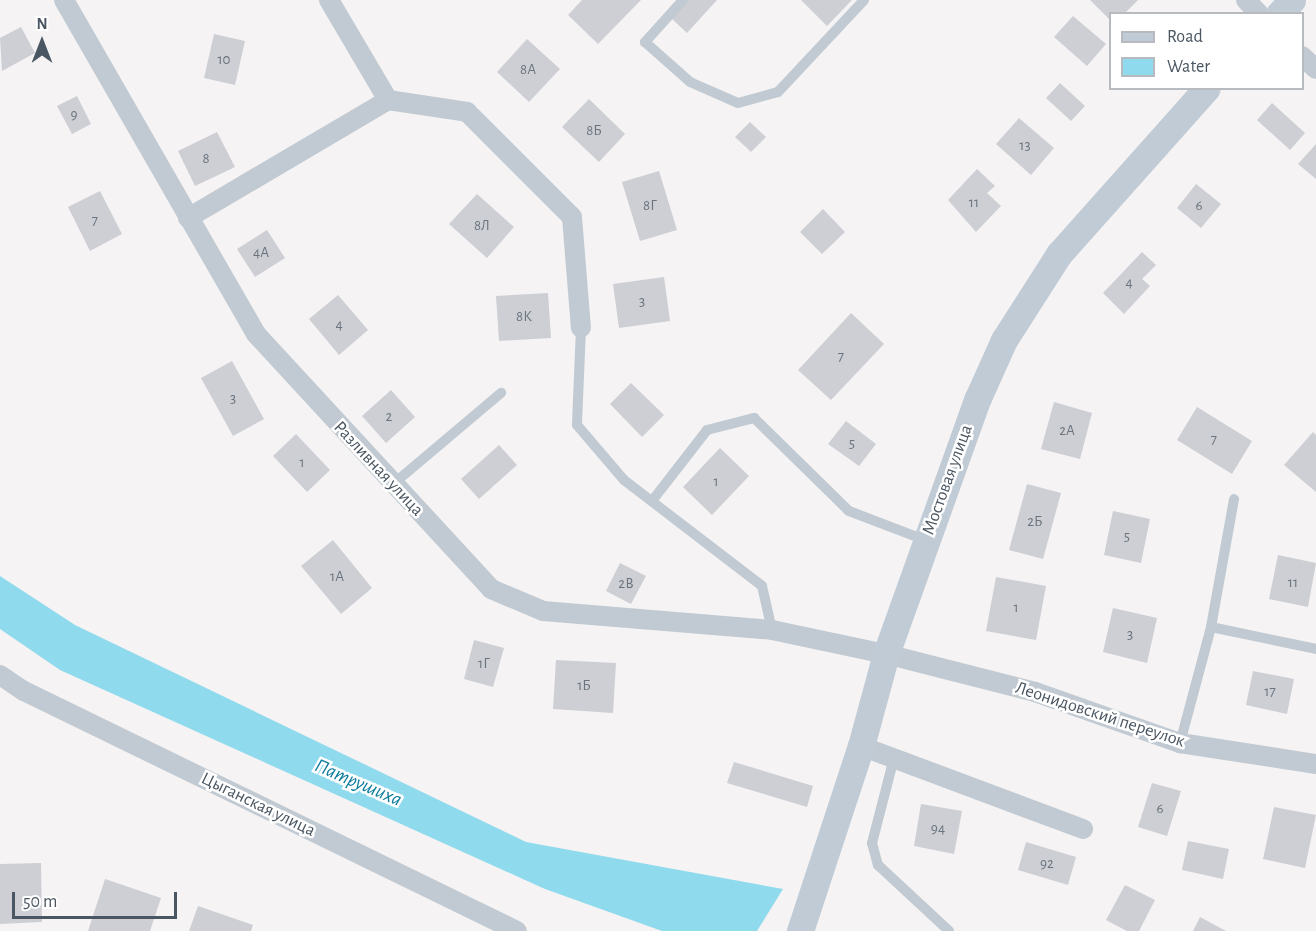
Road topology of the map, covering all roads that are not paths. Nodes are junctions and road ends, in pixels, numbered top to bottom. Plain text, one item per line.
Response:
1 (64, 0) edge
2 (329, 0) edge
3 (683, 0) edge
4 (864, 0) edge
5 (1246, 0) edge
6 (1292, 0) edge
7 (1257, 12) edge
8 (1281, 12) edge
9 (1304, 58) edge
10 (1316, 69) edge
11 (1206, 90) edge
12 (388, 100) junction
13 (188, 218) junction
14 (581, 327) joint
15 (501, 393) dead end
16 (392, 485) junction
17 (1234, 499) dead end
18 (652, 501) junction
19 (926, 540) junction
20 (1211, 627) junction
21 (772, 630) junction
22 (1316, 649) edge
23 (886, 654) junction
24 (0, 675) edge
25 (1180, 743) junction
26 (861, 746) junction
27 (894, 758) junction
28 (1316, 764) edge
29 (1083, 829) dead end
30 (518, 931) edge
31 (800, 931) edge
32 (949, 931) edge

1 - 13 street, Разливная улица
2 - 12 street
3 - 4 lane
5 - 7 street
6 - 8 street
9 - 10 street
11 - 19 street, Мостовая улица
12 - 13 street
12 - 14 street
13 - 16 street, Разливная улица
14 - 18 lane
15 - 16 lane
16 - 21 street, Разливная улица
17 - 20 lane
18 - 19 lane
18 - 21 lane
19 - 23 street, Мостовая улица
20 - 22 lane
20 - 25 lane
21 - 23 street, Разливная улица
23 - 25 street, Леонидовский переулок
23 - 26 street, Мостовая улица
24 - 30 street, Цыганская улица
25 - 28 street, Леонидовский переулок
26 - 27 street
26 - 31 street, Мостовая улица
27 - 29 street
27 - 32 lane

